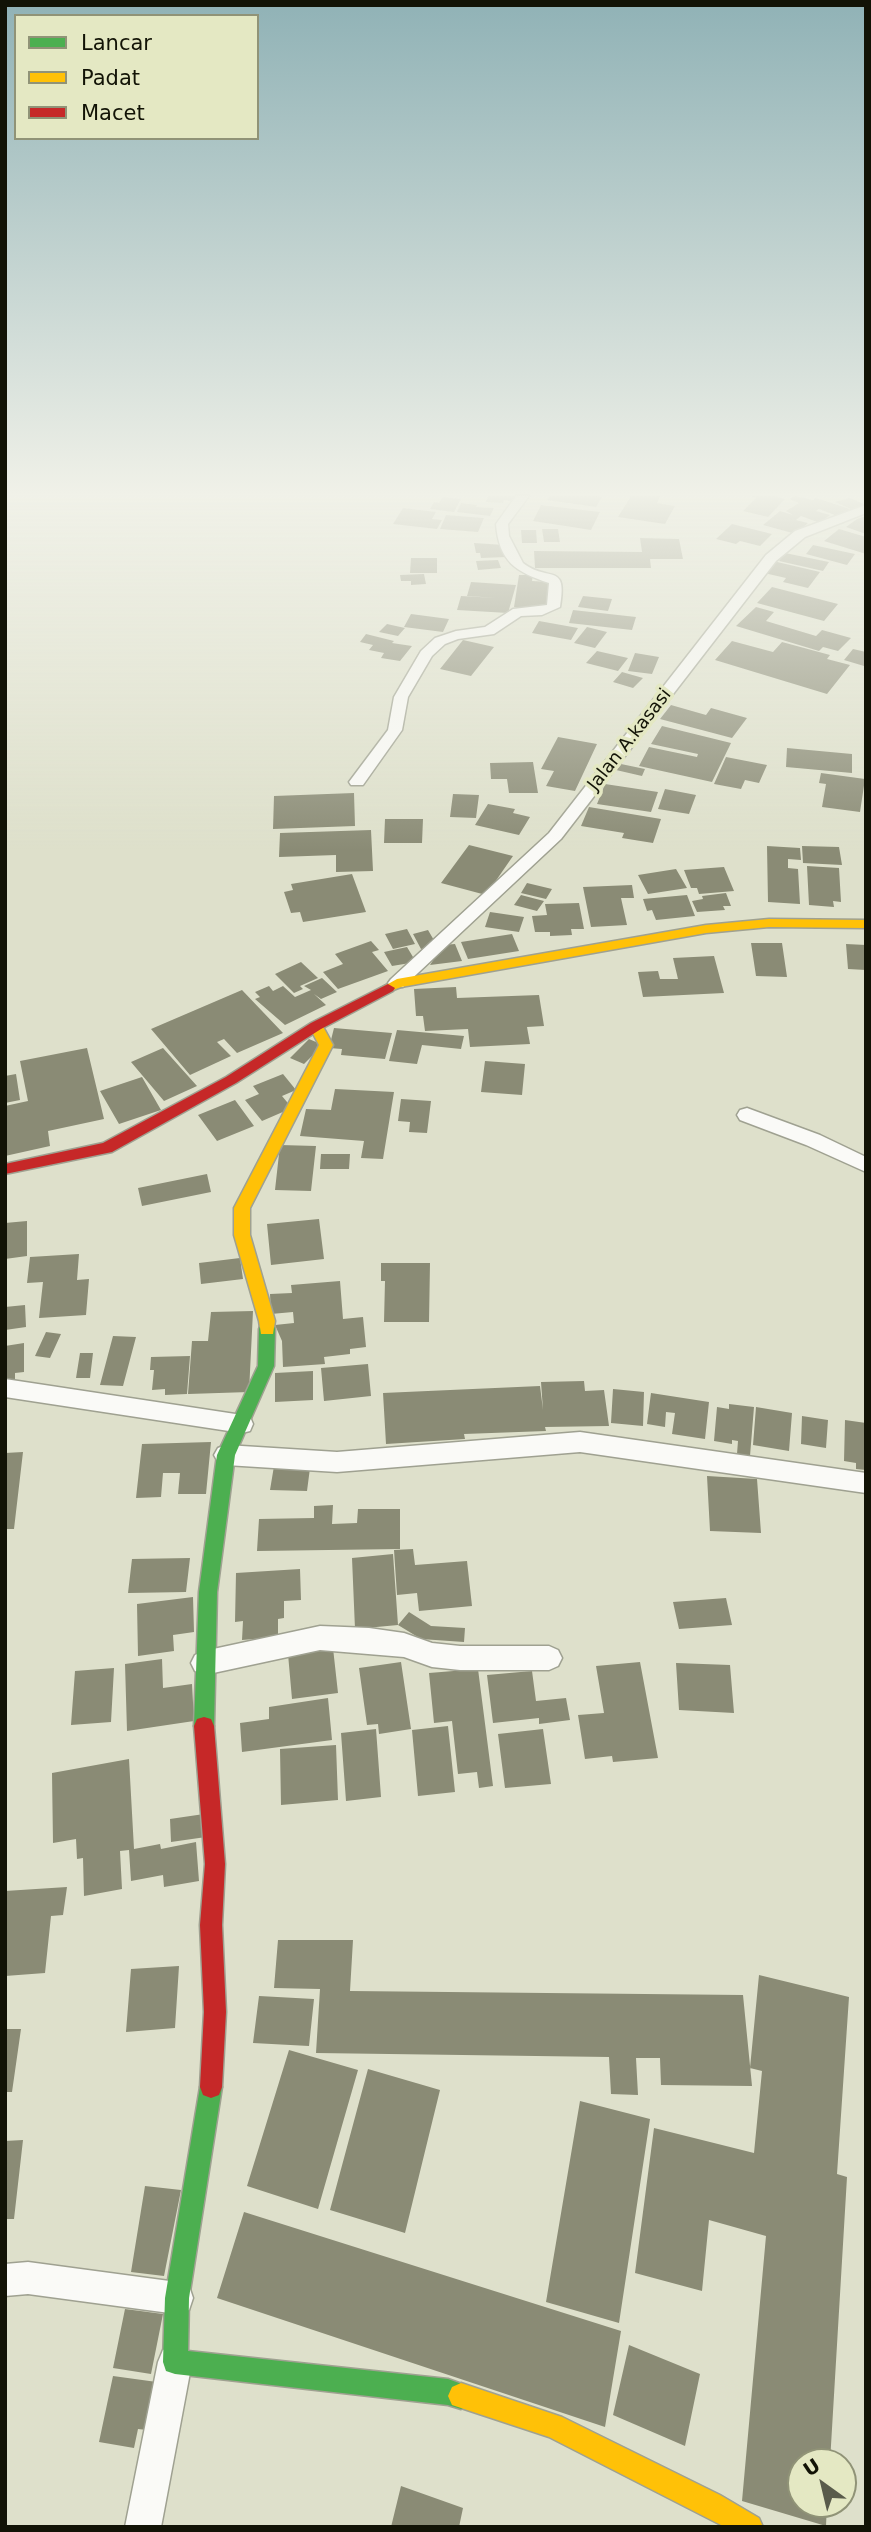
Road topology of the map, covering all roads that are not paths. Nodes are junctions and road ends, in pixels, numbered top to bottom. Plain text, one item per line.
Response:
1 (515, 614) edge
2 (727, 614) edge
3 (357, 782) dead end
4 (866, 924) edge
5 (397, 983) junction
6 (316, 1026) junction
7 (747, 1115) dead end
8 (866, 1165) edge
9 (5, 1169) edge
10 (5, 1388) edge
11 (242, 1424) junction
12 (226, 1455) junction
13 (866, 1483) edge
14 (549, 1658) dead end
15 (204, 1662) junction
16 (5, 2280) edge
17 (177, 2298) junction
18 (175, 2362) junction
19 (143, 2527) edge
20 (750, 2527) edge

1 - 3 street
2 - 5 street, Jalan A.kasasi
4 - 5 street
5 - 6 street
6 - 9 street
6 - 11 street
7 - 8 street
10 - 11 street
11 - 12 street
12 - 13 street
12 - 15 street
14 - 15 street
15 - 17 street
16 - 17 street
17 - 18 street
18 - 19 street
18 - 20 street

